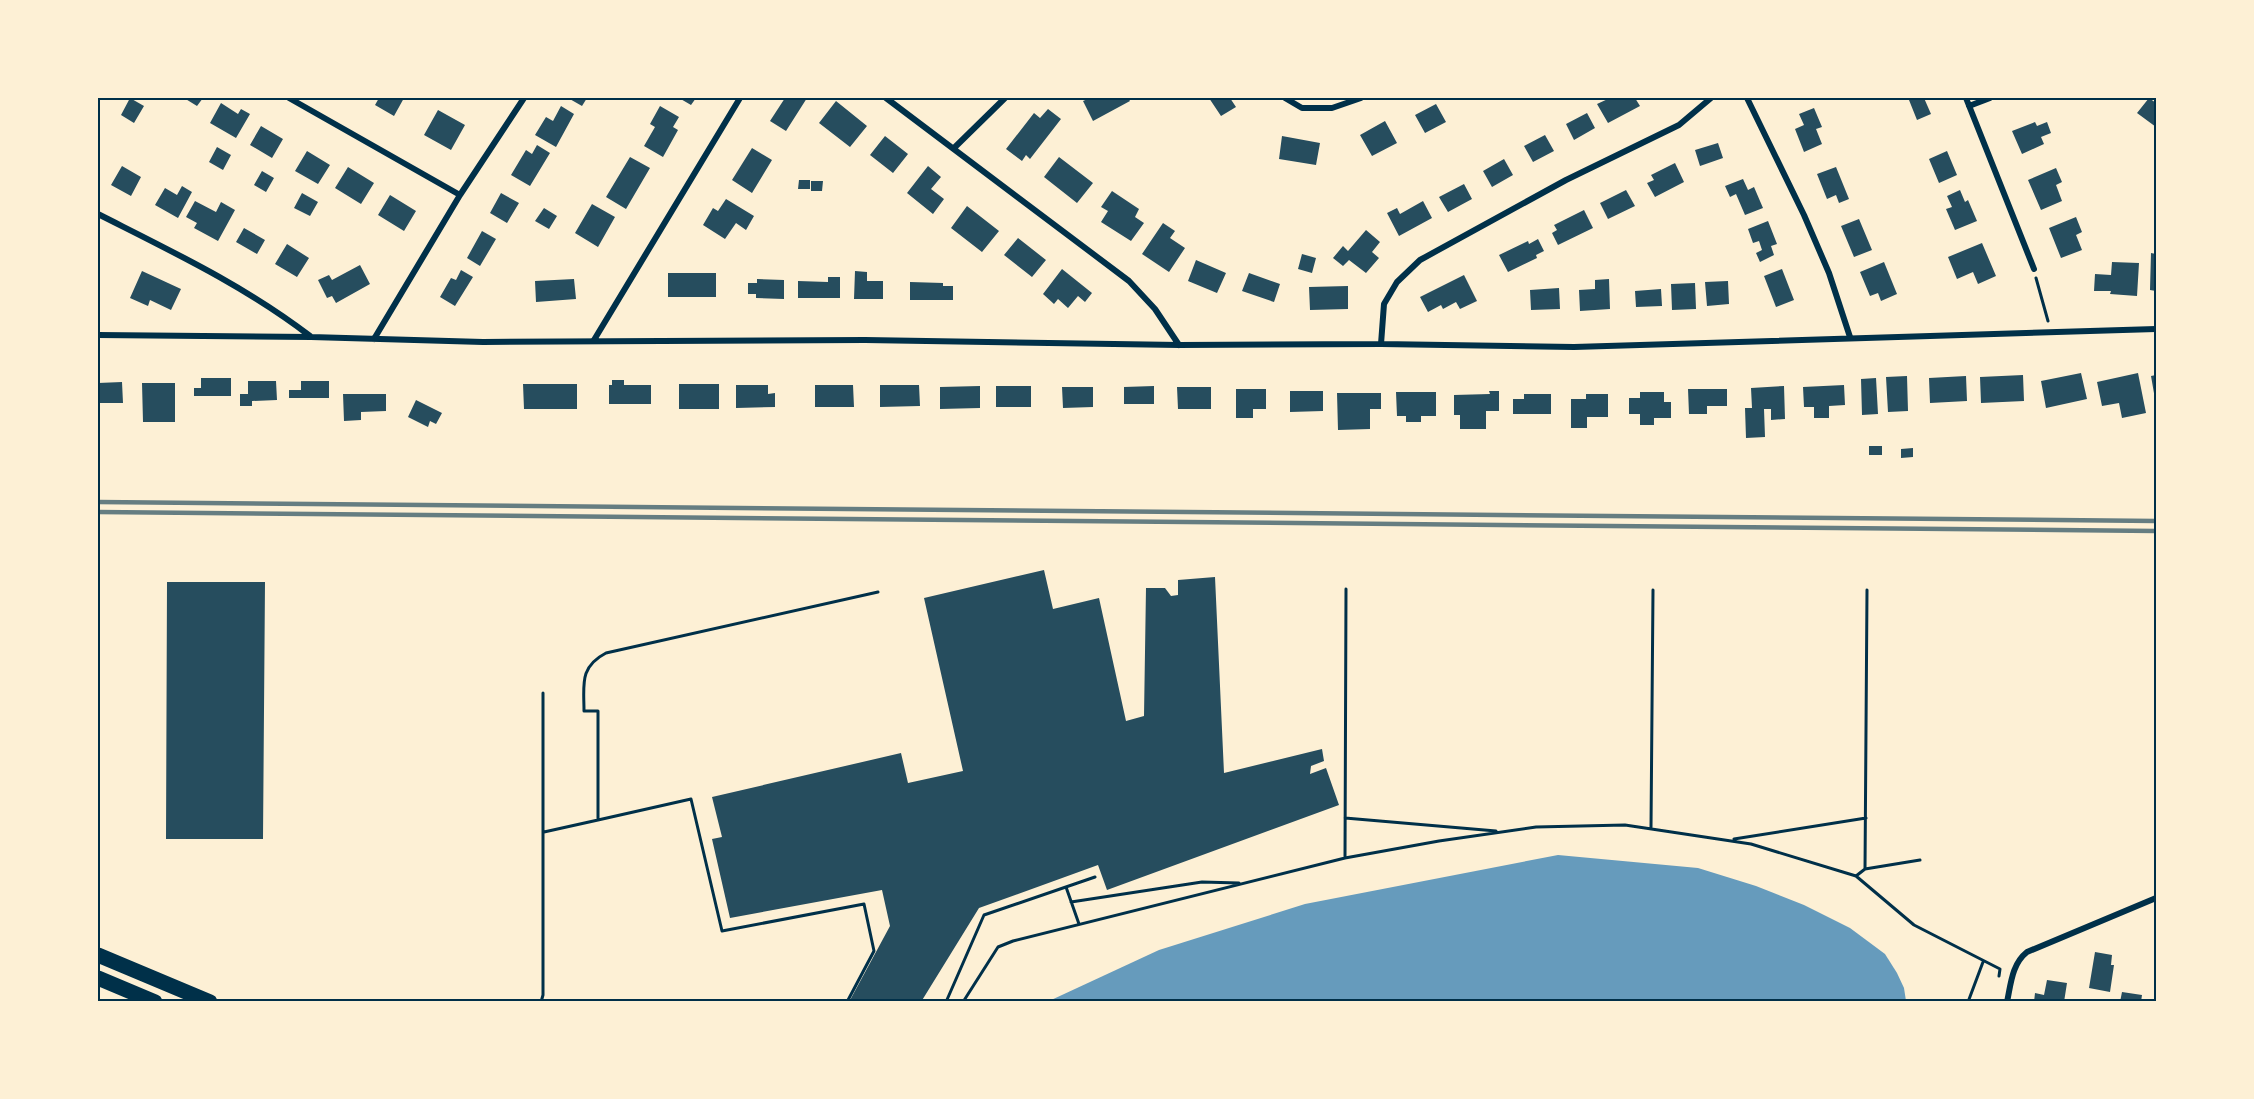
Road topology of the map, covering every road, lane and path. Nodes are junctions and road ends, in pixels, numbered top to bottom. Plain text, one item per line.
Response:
1 (289, 98) edge
2 (524, 98) edge
3 (740, 98) edge
4 (886, 98) edge
5 (1005, 98) edge
6 (1285, 98) edge
7 (1361, 98) edge
8 (1711, 98) edge
9 (1747, 98) edge
10 (1966, 98) edge
11 (1990, 98) edge
12 (1969, 106) junction
13 (954, 148) junction
14 (460, 195) junction
15 (98, 214) edge
16 (2034, 269) joint
17 (2157, 329) edge
18 (2050, 331) junction
19 (98, 335) edge
20 (311, 337) junction
21 (1850, 337) junction
22 (374, 339) junction
23 (594, 340) junction
24 (1381, 344) junction
25 (1179, 345) junction
26 (1346, 589) dead end
27 (1653, 590) dead end
28 (1867, 590) dead end
29 (878, 592) dead end
30 (543, 693) dead end
31 (1345, 818) junction
32 (1866, 818) junction
33 (598, 820) junction
34 (1651, 828) junction
35 (543, 832) junction
36 (1502, 832) junction
37 (1731, 840) junction
38 (1345, 858) junction
39 (1920, 860) dead end
40 (1865, 869) junction
41 (1856, 876) junction
42 (1095, 877) dead end
43 (1242, 883) junction
44 (1066, 887) junction
45 (2157, 898) edge
46 (1071, 902) junction
47 (1079, 924) junction
48 (98, 955) edge
49 (1983, 962) junction
50 (98, 978) edge
51 (1998, 978) dead end
52 (155, 1002) edge
53 (210, 1002) edge
54 (541, 1002) edge
55 (847, 1002) edge
56 (946, 1002) edge
57 (963, 1002) edge
58 (1968, 1002) edge
59 (2007, 1002) edge

1 - 14 street
2 - 14 street
3 - 23 street
4 - 13 street
5 - 13 street
6 - 7 street
8 - 24 street
9 - 21 street
10 - 12 street
11 - 12 street
12 - 16 street
13 - 25 street
14 - 22 street
15 - 20 street
16 - 18 path
17 - 18 street
18 - 21 street
19 - 20 street
20 - 22 street
21 - 24 street
22 - 23 street
23 - 25 street
24 - 25 street
26 - 31 path
27 - 34 path
28 - 32 path
29 - 33 path
30 - 35 path
31 - 36 path
31 - 38 path
32 - 37 path
32 - 40 path
33 - 35 path
33 - 55 path
34 - 36 path
34 - 37 path
35 - 54 path
36 - 38 path
37 - 41 path
38 - 43 path
39 - 40 path
40 - 41 path
41 - 49 path
42 - 44 path
43 - 46 path
43 - 47 path
44 - 46 path
44 - 56 path
45 - 59 street
46 - 47 path
47 - 57 path
48 - 53 main road
49 - 51 path
49 - 58 path
50 - 52 main road

